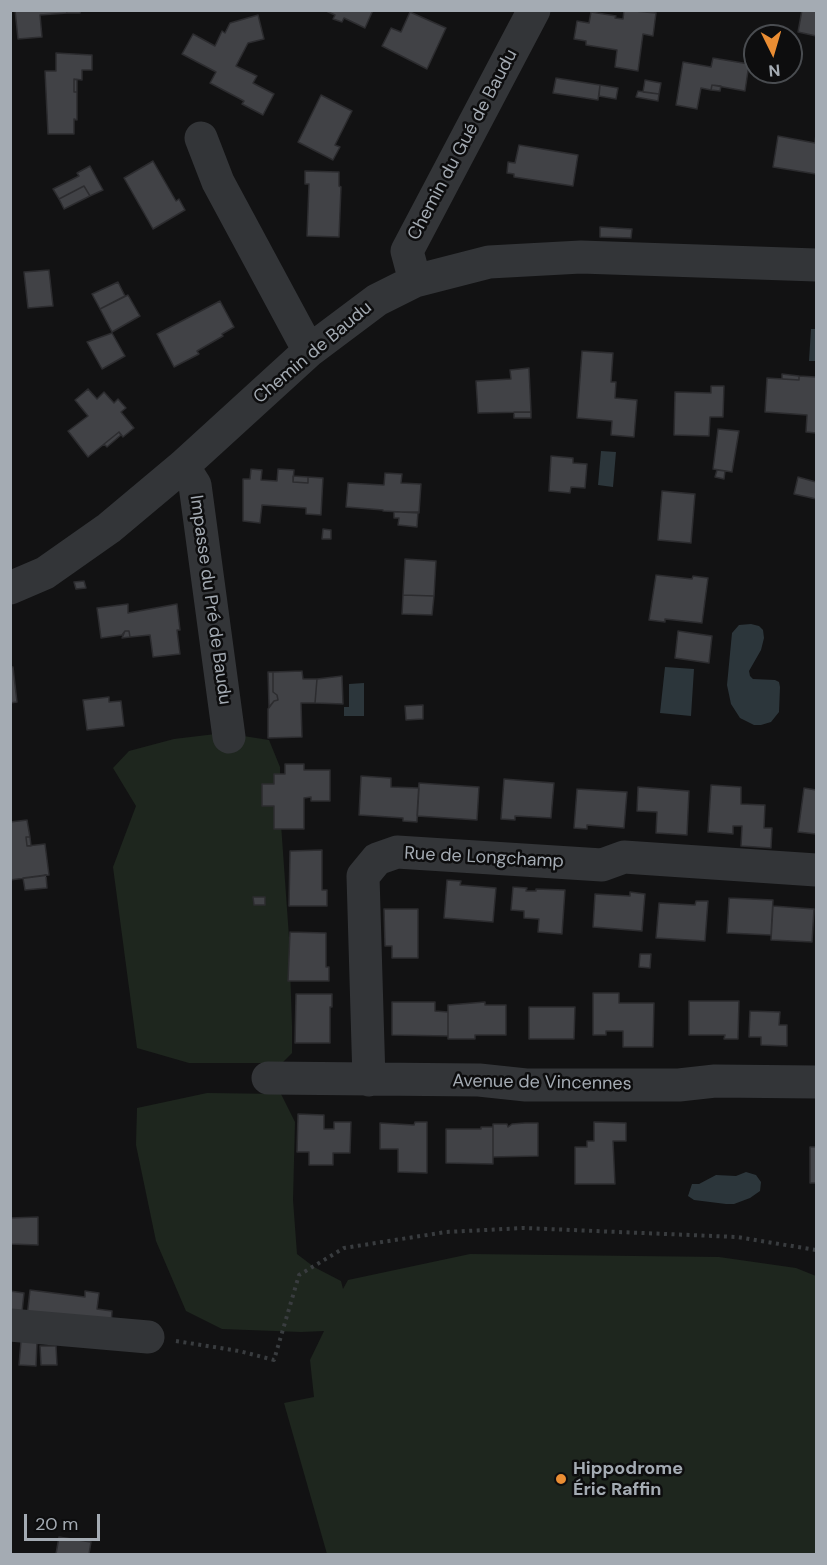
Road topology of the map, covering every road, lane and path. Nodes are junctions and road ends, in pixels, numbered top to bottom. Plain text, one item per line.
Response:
1 (534, 10) edge
2 (201, 138) dead end
3 (816, 265) edge
4 (415, 281) junction
5 (309, 351) junction
6 (183, 466) junction
7 (10, 588) edge
8 (229, 737) dead end
9 (816, 870) edge
10 (268, 1078) dead end
11 (369, 1080) junction
12 (816, 1082) edge
13 (816, 1250) edge
14 (10, 1324) edge
15 (148, 1337) joint

1 - 4 street, Chemin du Gué de Baudu
2 - 5 street
3 - 4 street, Chemin de Baudu
4 - 5 street, Chemin de Baudu
5 - 6 street, Chemin de Baudu
6 - 7 street, Chemin de Baudu
6 - 8 street, Impasse du Pré de Baudu
9 - 11 street, Rue de Longchamp
10 - 11 street, Avenue de Vincennes
11 - 12 street, Avenue de Vincennes
13 - 15 path
14 - 15 street

